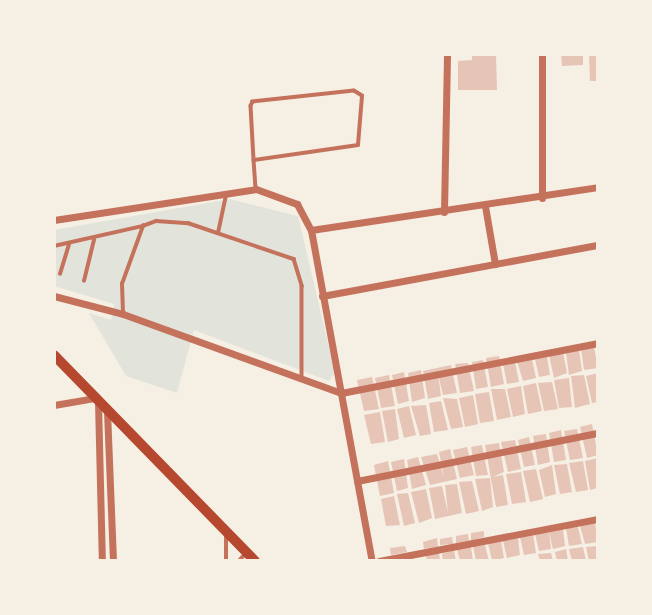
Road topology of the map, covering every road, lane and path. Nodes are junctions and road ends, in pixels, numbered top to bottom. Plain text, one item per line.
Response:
1 (447, 54) edge
2 (542, 54) edge
3 (254, 160) junction
4 (598, 187) edge
5 (256, 190) junction
6 (226, 194) junction
7 (542, 198) junction
8 (485, 206) junction
9 (444, 212) junction
10 (54, 220) edge
11 (143, 226) junction
12 (311, 230) junction
13 (218, 233) junction
14 (94, 240) junction
15 (69, 245) junction
16 (598, 245) edge
17 (54, 246) edge
18 (495, 264) junction
19 (60, 274) dead end
20 (84, 281) dead end
21 (54, 296) edge
22 (322, 296) junction
23 (123, 314) junction
24 (598, 343) edge
25 (54, 355) edge
26 (302, 377) junction
27 (341, 393) junction
28 (96, 400) junction
29 (54, 405) edge
30 (107, 411) junction
31 (598, 433) edge
32 (357, 481) junction
33 (598, 519) edge
34 (226, 532) junction
35 (247, 558) edge
36 (102, 561) edge
37 (113, 561) edge
38 (226, 561) edge
39 (372, 561) edge
40 (379, 561) edge

1 - 9 street
2 - 7 street
3 - 3 lane
3 - 5 lane
4 - 7 street
5 - 6 street
5 - 12 street
6 - 10 street
6 - 13 lane
7 - 8 street
8 - 9 street
8 - 18 street
9 - 12 street
11 - 13 lane
11 - 14 lane
11 - 23 lane
12 - 22 street
13 - 26 lane
14 - 15 lane
14 - 20 lane
15 - 17 lane
15 - 19 lane
16 - 18 street
18 - 22 street
21 - 23 street
22 - 27 street
23 - 26 street
24 - 27 street
25 - 28 main road
26 - 27 street
27 - 32 street
28 - 29 street
28 - 30 main road
28 - 36 street
30 - 34 main road
30 - 37 street
31 - 32 street
32 - 39 street
33 - 40 street
34 - 35 main road
34 - 38 lane

